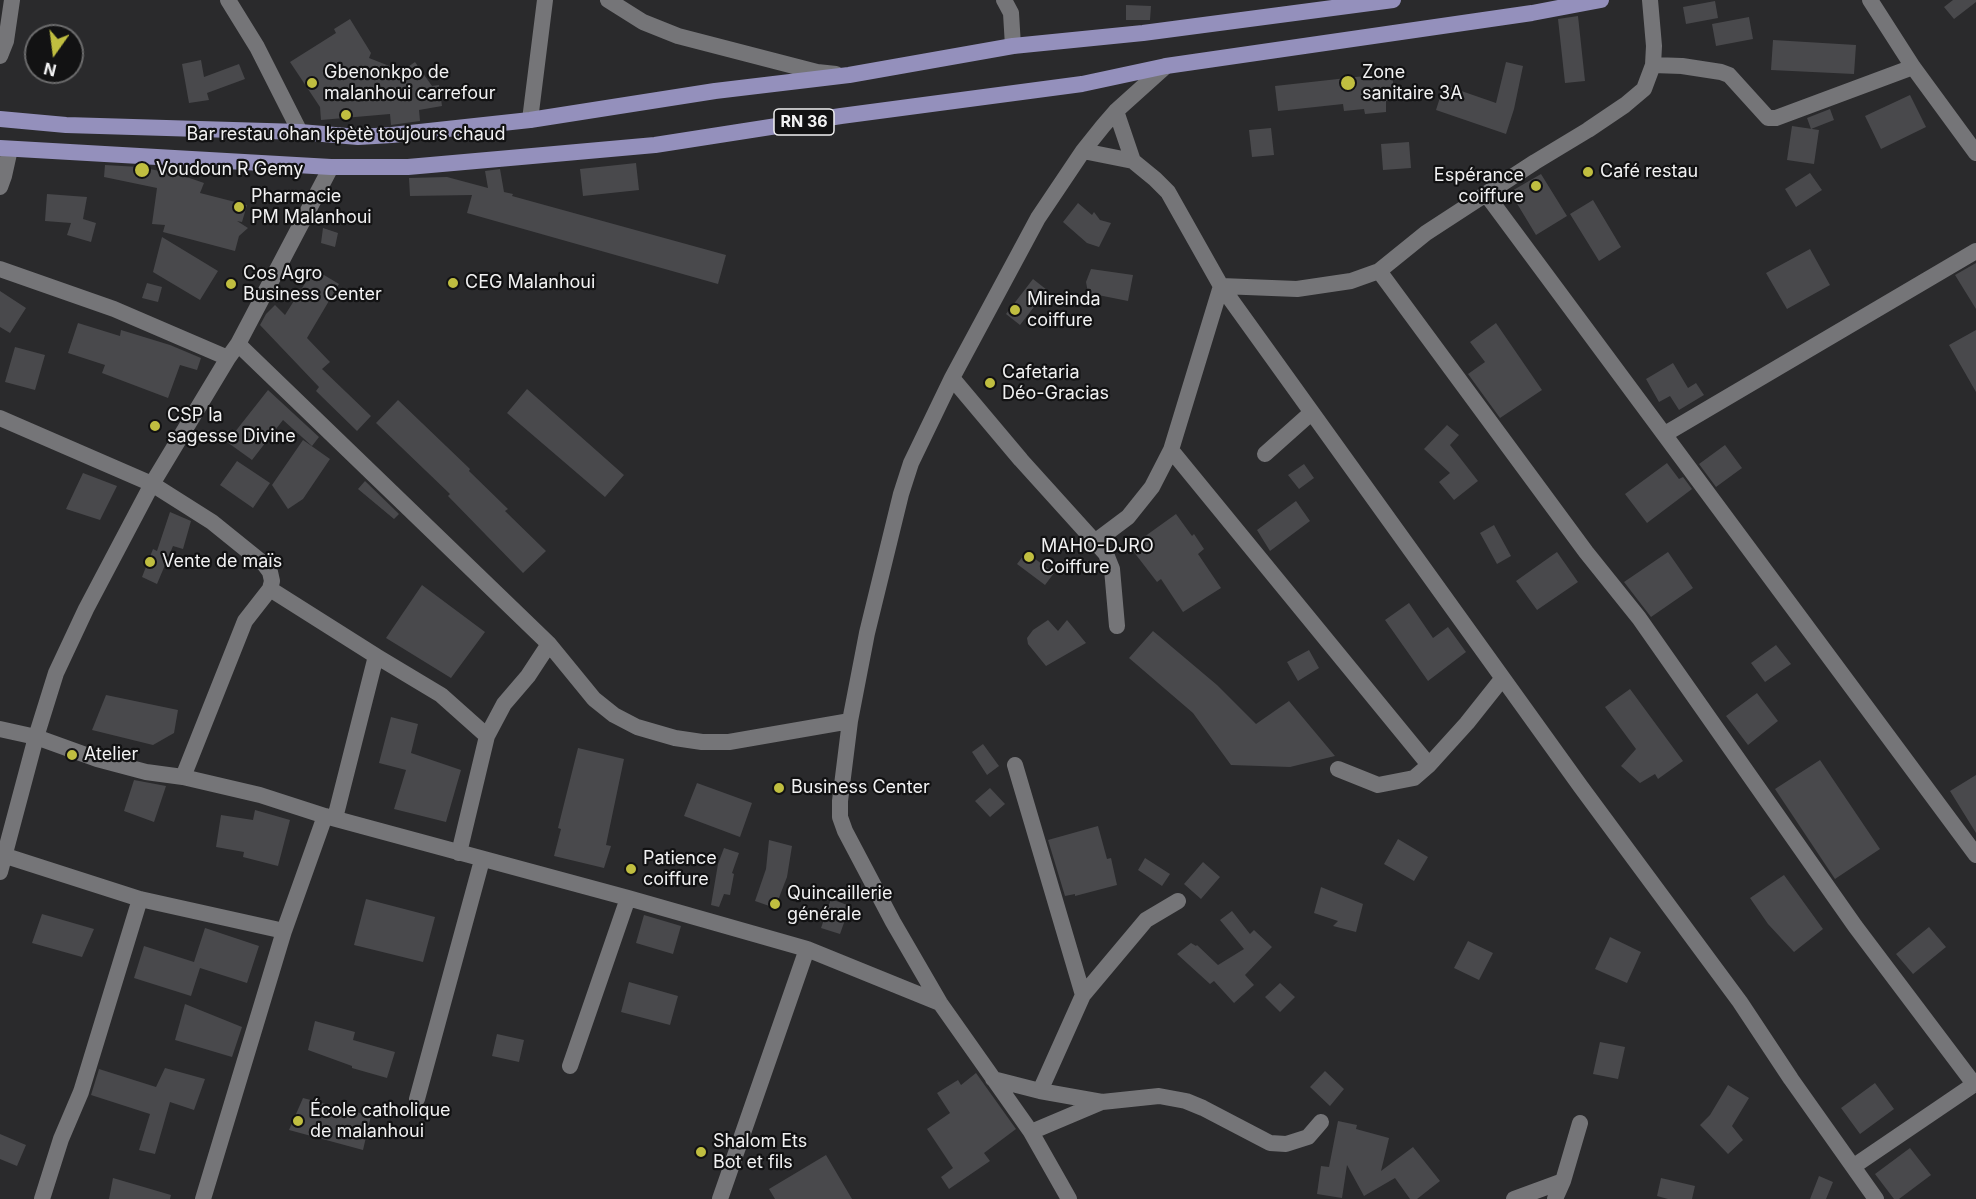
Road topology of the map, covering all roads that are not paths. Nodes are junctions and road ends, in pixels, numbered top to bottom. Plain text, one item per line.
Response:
1 (12, 0) edge
2 (228, 0) edge
3 (545, 0) edge
4 (608, 0) edge
5 (1004, 0) edge
6 (1393, 0) edge
7 (1601, 0) edge
8 (1650, 0) edge
9 (1870, 0) edge
10 (1013, 46) junction
11 (0, 56) edge
12 (1653, 65) junction
13 (1166, 66) junction
14 (1913, 67) junction
15 (849, 75) junction
16 (1116, 111) junction
17 (0, 120) edge
18 (530, 120) junction
19 (300, 132) junction
20 (5, 148) edge
21 (1083, 151) junction
22 (1976, 153) edge
23 (1133, 161) junction
24 (331, 168) junction
25 (0, 187) edge
26 (1486, 194) junction
27 (1976, 251) edge
28 (0, 269) edge
29 (1379, 271) junction
30 (1221, 286) junction
31 (238, 344) junction
32 (228, 358) junction
33 (952, 378) junction
34 (1311, 413) junction
35 (0, 418) edge
36 (1665, 434) junction
37 (1171, 450) junction
38 (1265, 454) dead end
39 (152, 484) junction
40 (1096, 541) junction
41 (270, 590) junction
42 (1117, 626) dead end
43 (549, 644) junction
44 (376, 656) junction
45 (1502, 679) junction
46 (850, 721) junction
47 (0, 729) edge
48 (487, 736) junction
49 (36, 737) junction
50 (1015, 765) dead end
51 (1429, 765) junction
52 (1338, 770) dead end
53 (183, 777) junction
54 (330, 817) junction
55 (459, 853) junction
56 (3, 855) edge
57 (1976, 855) edge
58 (482, 860) junction
59 (0, 872) edge
60 (628, 898) junction
61 (140, 899) junction
62 (1178, 901) dead end
63 (284, 931) junction
64 (807, 949) junction
65 (1083, 995) junction
66 (940, 1003) junction
67 (570, 1066) dead end
68 (993, 1079) junction
69 (1975, 1084) edge
70 (1040, 1090) junction
71 (417, 1100) dead end
72 (1102, 1102) junction
73 (1321, 1122) dead end
74 (1580, 1122) dead end
75 (1031, 1132) junction
76 (1854, 1166) junction
77 (1563, 1181) junction
78 (42, 1199) edge
79 (203, 1199) edge
80 (720, 1199) edge
81 (1069, 1199) edge
82 (1514, 1199) edge
83 (1556, 1199) edge
84 (1876, 1199) edge

1 - 11 street
2 - 19 street
3 - 18 street
4 - 15 street
5 - 10 street
6 - 10 main road, RN 36
7 - 13 main road, RN 36
8 - 12 street
9 - 14 street
10 - 15 main road, RN 36
12 - 14 street
12 - 26 street
13 - 16 street
13 - 24 main road, RN 36
14 - 22 street
15 - 18 main road, RN 36
16 - 21 street
16 - 23 street
17 - 19 main road, RN 36
18 - 19 main road, RN 36
20 - 24 main road, RN 36
20 - 25 street
21 - 23 street
21 - 33 street
23 - 30 street
24 - 31 street
26 - 29 street
26 - 36 street
27 - 36 street
28 - 32 street
29 - 30 street
29 - 69 street
30 - 34 street
30 - 37 street
31 - 32 street
31 - 43 street
32 - 39 street
33 - 40 street
33 - 46 street
34 - 38 street
34 - 45 street
35 - 39 street
36 - 57 street
37 - 40 street
37 - 51 street
39 - 41 street
39 - 49 street
40 - 42 street
41 - 44 street
41 - 53 street
43 - 46 street
43 - 48 street
44 - 48 street
44 - 54 street
45 - 51 street
45 - 76 street
46 - 66 street
47 - 49 street
48 - 55 street
49 - 53 street
49 - 56 street
50 - 65 street
51 - 52 street
53 - 54 street
54 - 55 street
54 - 63 street
55 - 58 street
56 - 59 street
56 - 61 street
58 - 60 street
58 - 71 street
60 - 64 street
60 - 67 street
61 - 63 street
61 - 78 street
62 - 65 street
63 - 79 street
64 - 66 street
64 - 80 street
65 - 70 street
66 - 68 street
68 - 70 street
68 - 75 street
69 - 76 street
70 - 72 street
72 - 73 street
72 - 75 street
74 - 77 street
75 - 81 street
76 - 84 street
77 - 82 street
77 - 83 street

